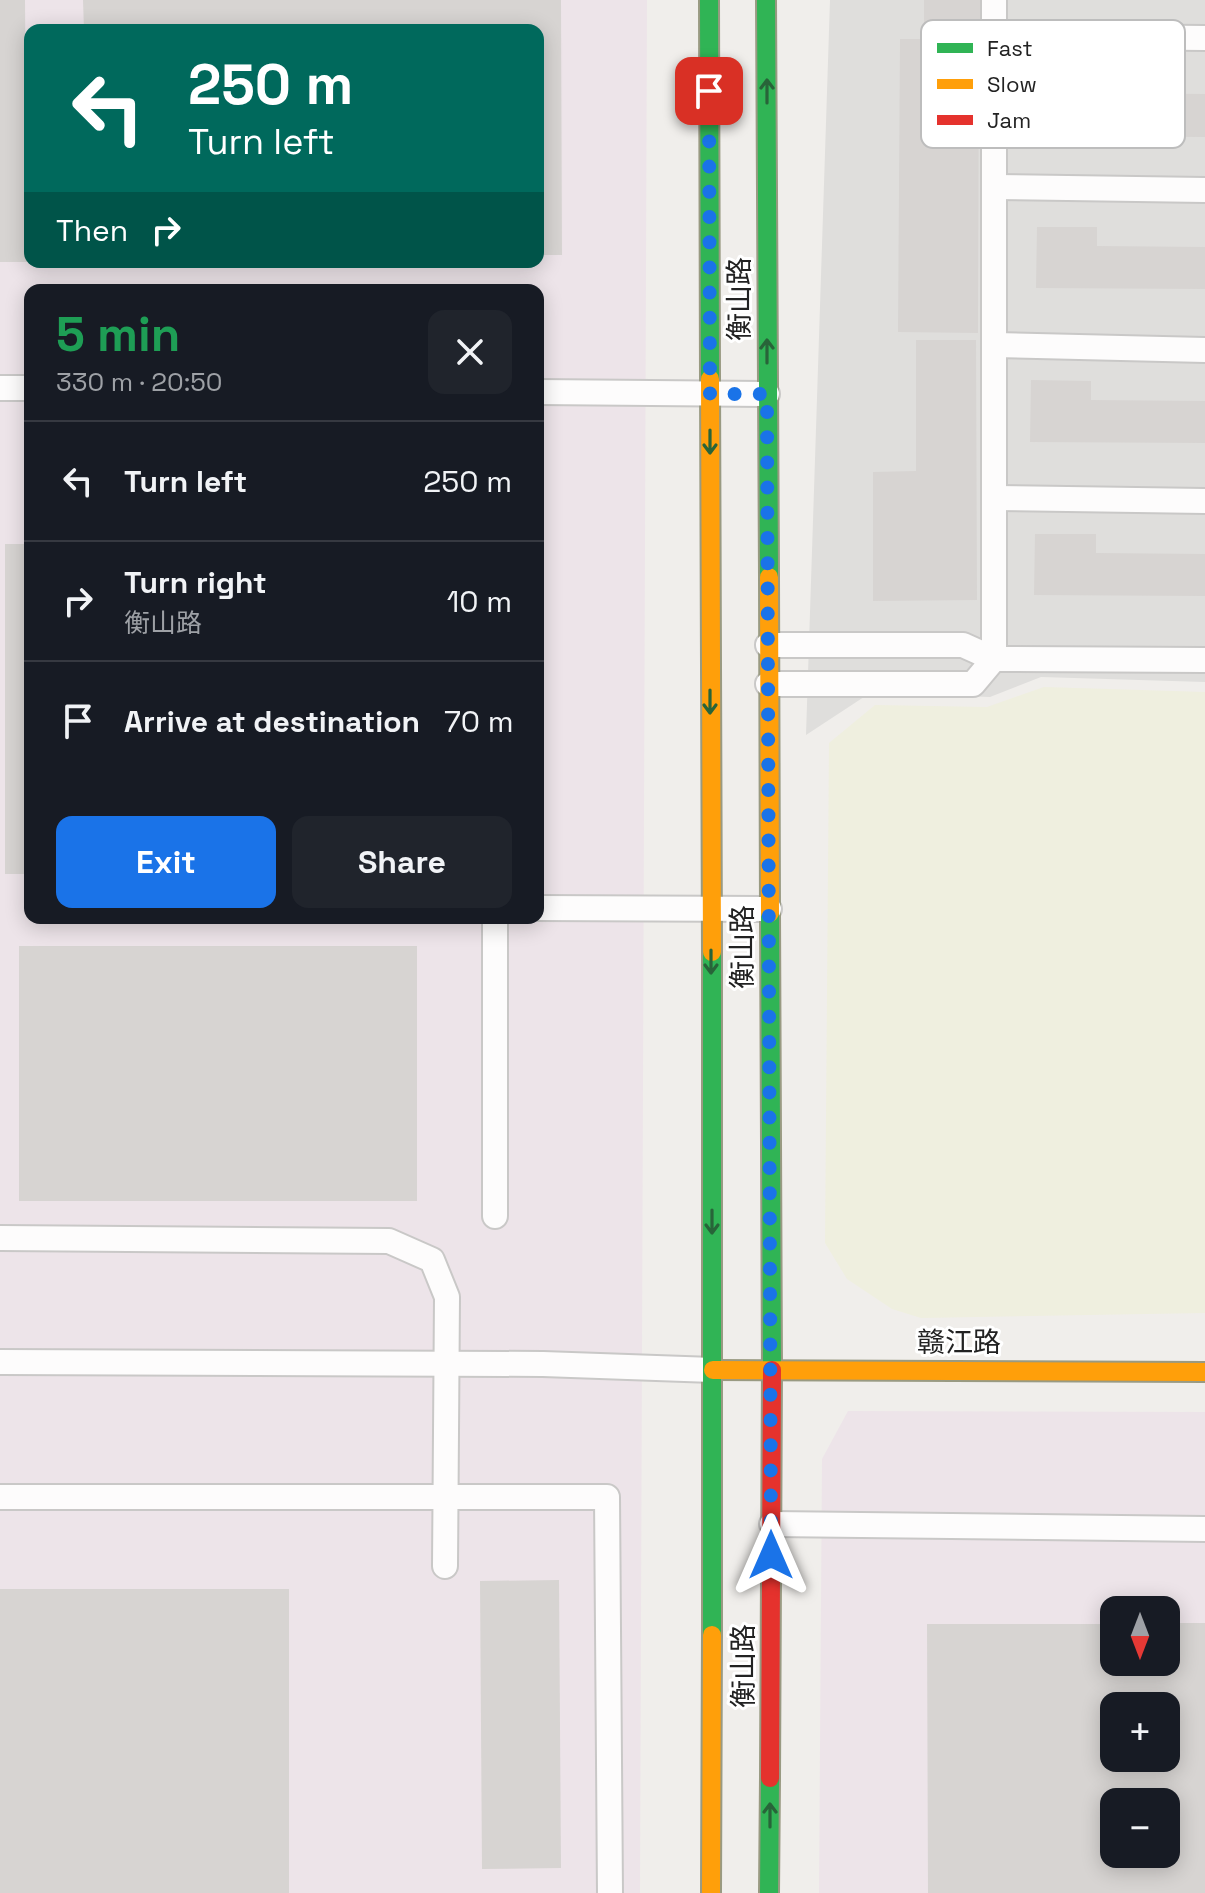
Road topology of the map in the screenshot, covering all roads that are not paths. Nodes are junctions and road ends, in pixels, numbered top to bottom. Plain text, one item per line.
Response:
1 (709, 0) edge
2 (766, 0) edge
3 (1185, 38) edge
4 (1205, 38) edge
5 (994, 148) edge
6 (994, 187) junction
7 (1205, 190) edge
8 (994, 345) junction
9 (1205, 350) edge
10 (0, 388) edge
11 (24, 388) edge
12 (544, 392) edge
13 (710, 394) junction
14 (767, 394) junction
15 (994, 498) junction
16 (1205, 501) edge
17 (768, 645) junction
18 (994, 659) junction
19 (1205, 660) edge
20 (768, 684) junction
21 (544, 908) edge
22 (710, 908) junction
23 (769, 909) junction
24 (495, 924) edge
25 (495, 1216) dead end
26 (0, 1238) edge
27 (0, 1362) edge
28 (446, 1363) junction
29 (713, 1370) junction
30 (772, 1370) junction
31 (1205, 1372) edge
32 (0, 1497) edge
33 (446, 1497) junction
34 (772, 1524) junction
35 (1205, 1529) edge
36 (445, 1566) dead end
37 (610, 1893) edge
38 (711, 1893) edge
39 (769, 1893) edge

1 - 13 street, 衡山路
14 -> 2 street, 衡山路
3 - 4 street
5 - 6 street
6 - 7 street
6 - 8 street
8 - 9 street
8 - 15 street
10 - 11 street
12 - 13 street
13 - 14 street
13 -> 22 street, 衡山路
14 - 17 street, 衡山路
15 - 16 street
15 - 18 street
17 - 18 street
17 - 20 street, 衡山路
18 - 19 street
18 - 20 street
20 - 23 street, 衡山路
21 - 22 street
22 - 23 street
22 -> 29 street, 衡山路
23 - 30 street, 衡山路
24 - 25 street
26 - 28 street
27 - 28 street
28 - 29 street
28 - 33 street
29 - 30 street, 赣江路
29 - 38 street, 衡山路
30 - 31 street, 赣江路
30 - 34 street, 衡山路
32 - 33 street
33 - 36 street
33 - 37 street
34 - 35 street
39 -> 34 street, 衡山路

